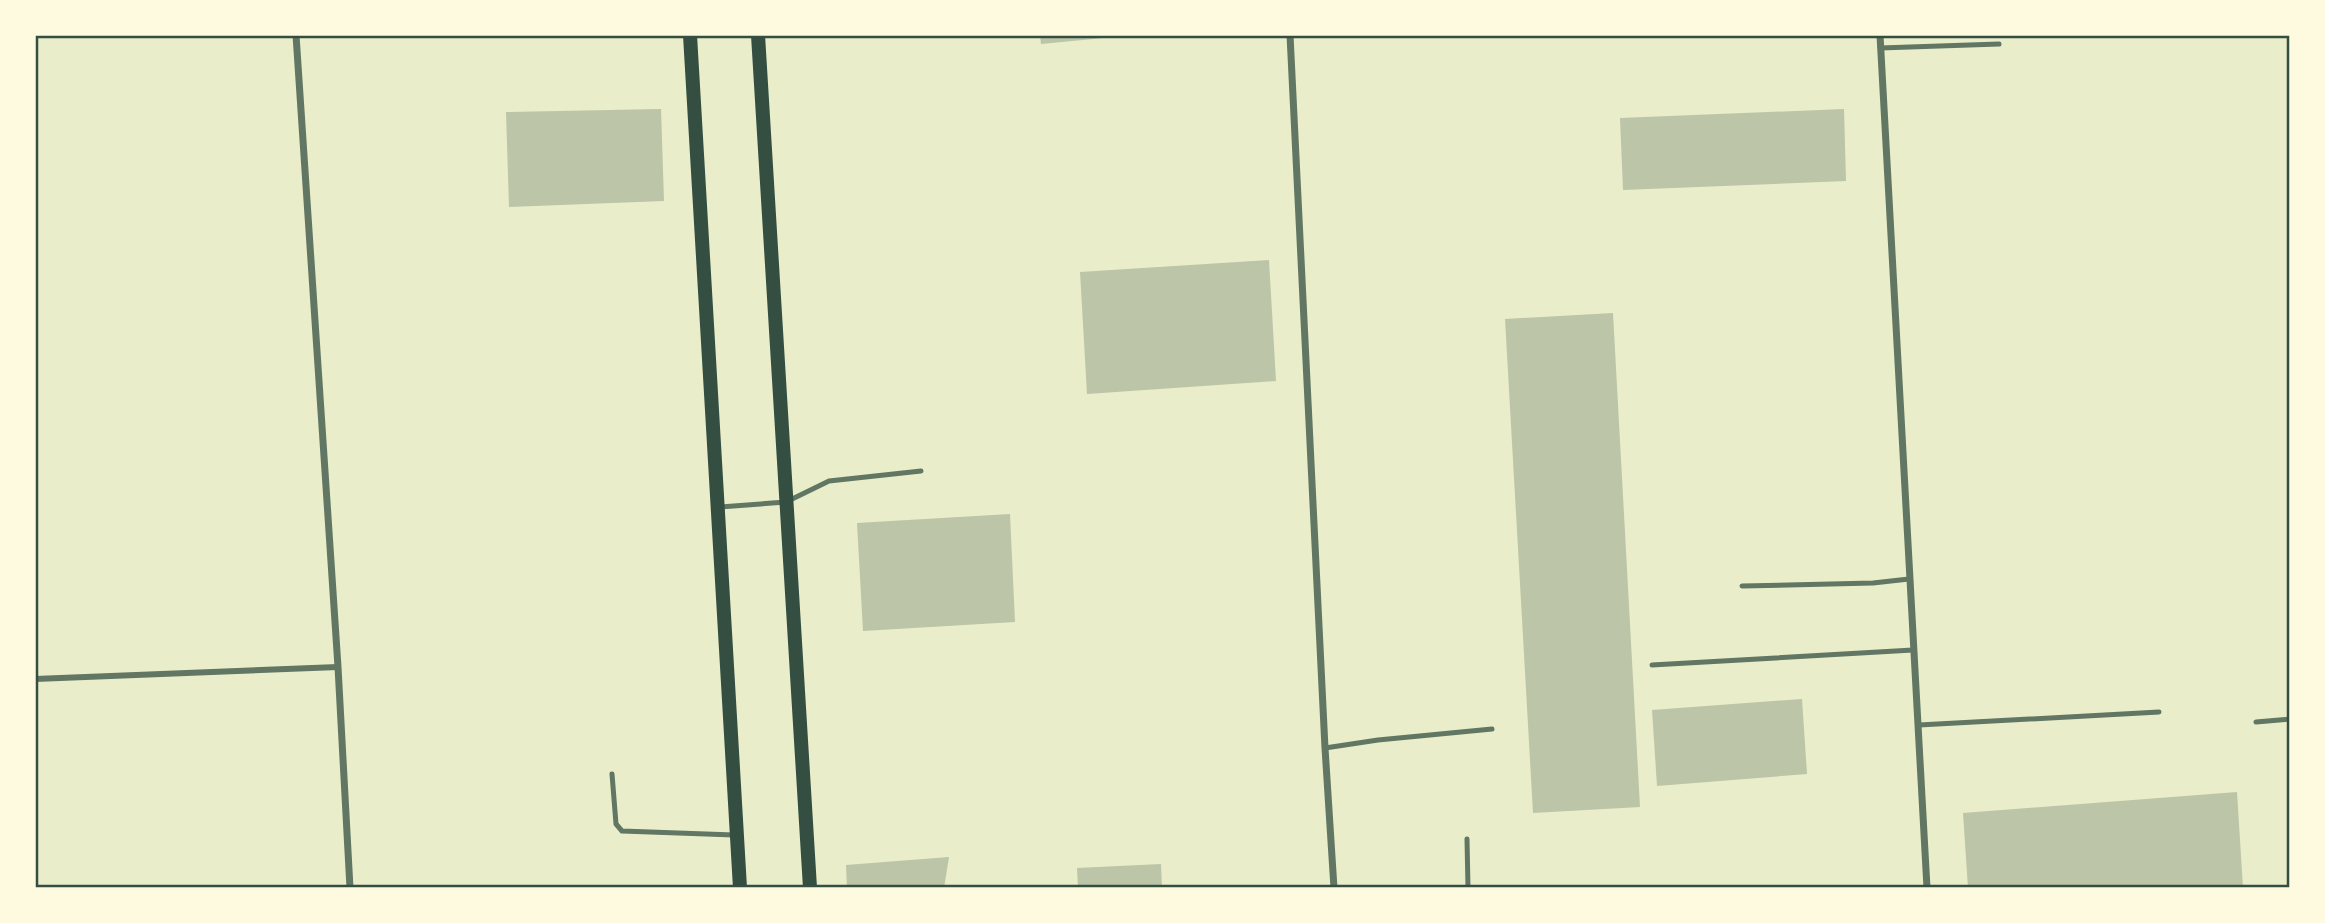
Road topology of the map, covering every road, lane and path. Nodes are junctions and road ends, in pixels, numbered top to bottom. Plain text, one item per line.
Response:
1 (296, 35) edge
2 (690, 35) edge
3 (758, 35) edge
4 (1290, 35) edge
5 (1880, 35) edge
6 (1999, 44) dead end
7 (1880, 48) junction
8 (921, 471) dead end
9 (786, 502) junction
10 (718, 507) junction
11 (1909, 579) junction
12 (1742, 586) dead end
13 (1913, 650) junction
14 (1652, 665) dead end
15 (338, 667) junction
16 (35, 679) edge
17 (2159, 712) dead end
18 (2290, 719) edge
19 (2256, 722) dead end
20 (1919, 724) junction
21 (1492, 729) dead end
22 (1325, 748) junction
23 (612, 774) dead end
24 (737, 835) junction
25 (1467, 839) dead end
26 (350, 888) edge
27 (740, 888) edge
28 (810, 888) edge
29 (1334, 888) edge
30 (1468, 888) edge
31 (1927, 888) edge

1 - 15 street
2 - 10 main road
3 - 9 main road
4 - 22 street
5 - 7 street
6 - 7 lane
7 - 11 street
8 - 9 lane
9 - 10 lane
9 - 28 main road
10 - 24 main road
11 - 12 lane
11 - 13 street
13 - 14 lane
13 - 20 street
15 - 16 street
15 - 26 street
17 - 20 lane
18 - 19 lane
20 - 31 street
21 - 22 lane
22 - 29 street
23 - 24 lane
24 - 27 main road
25 - 30 lane

